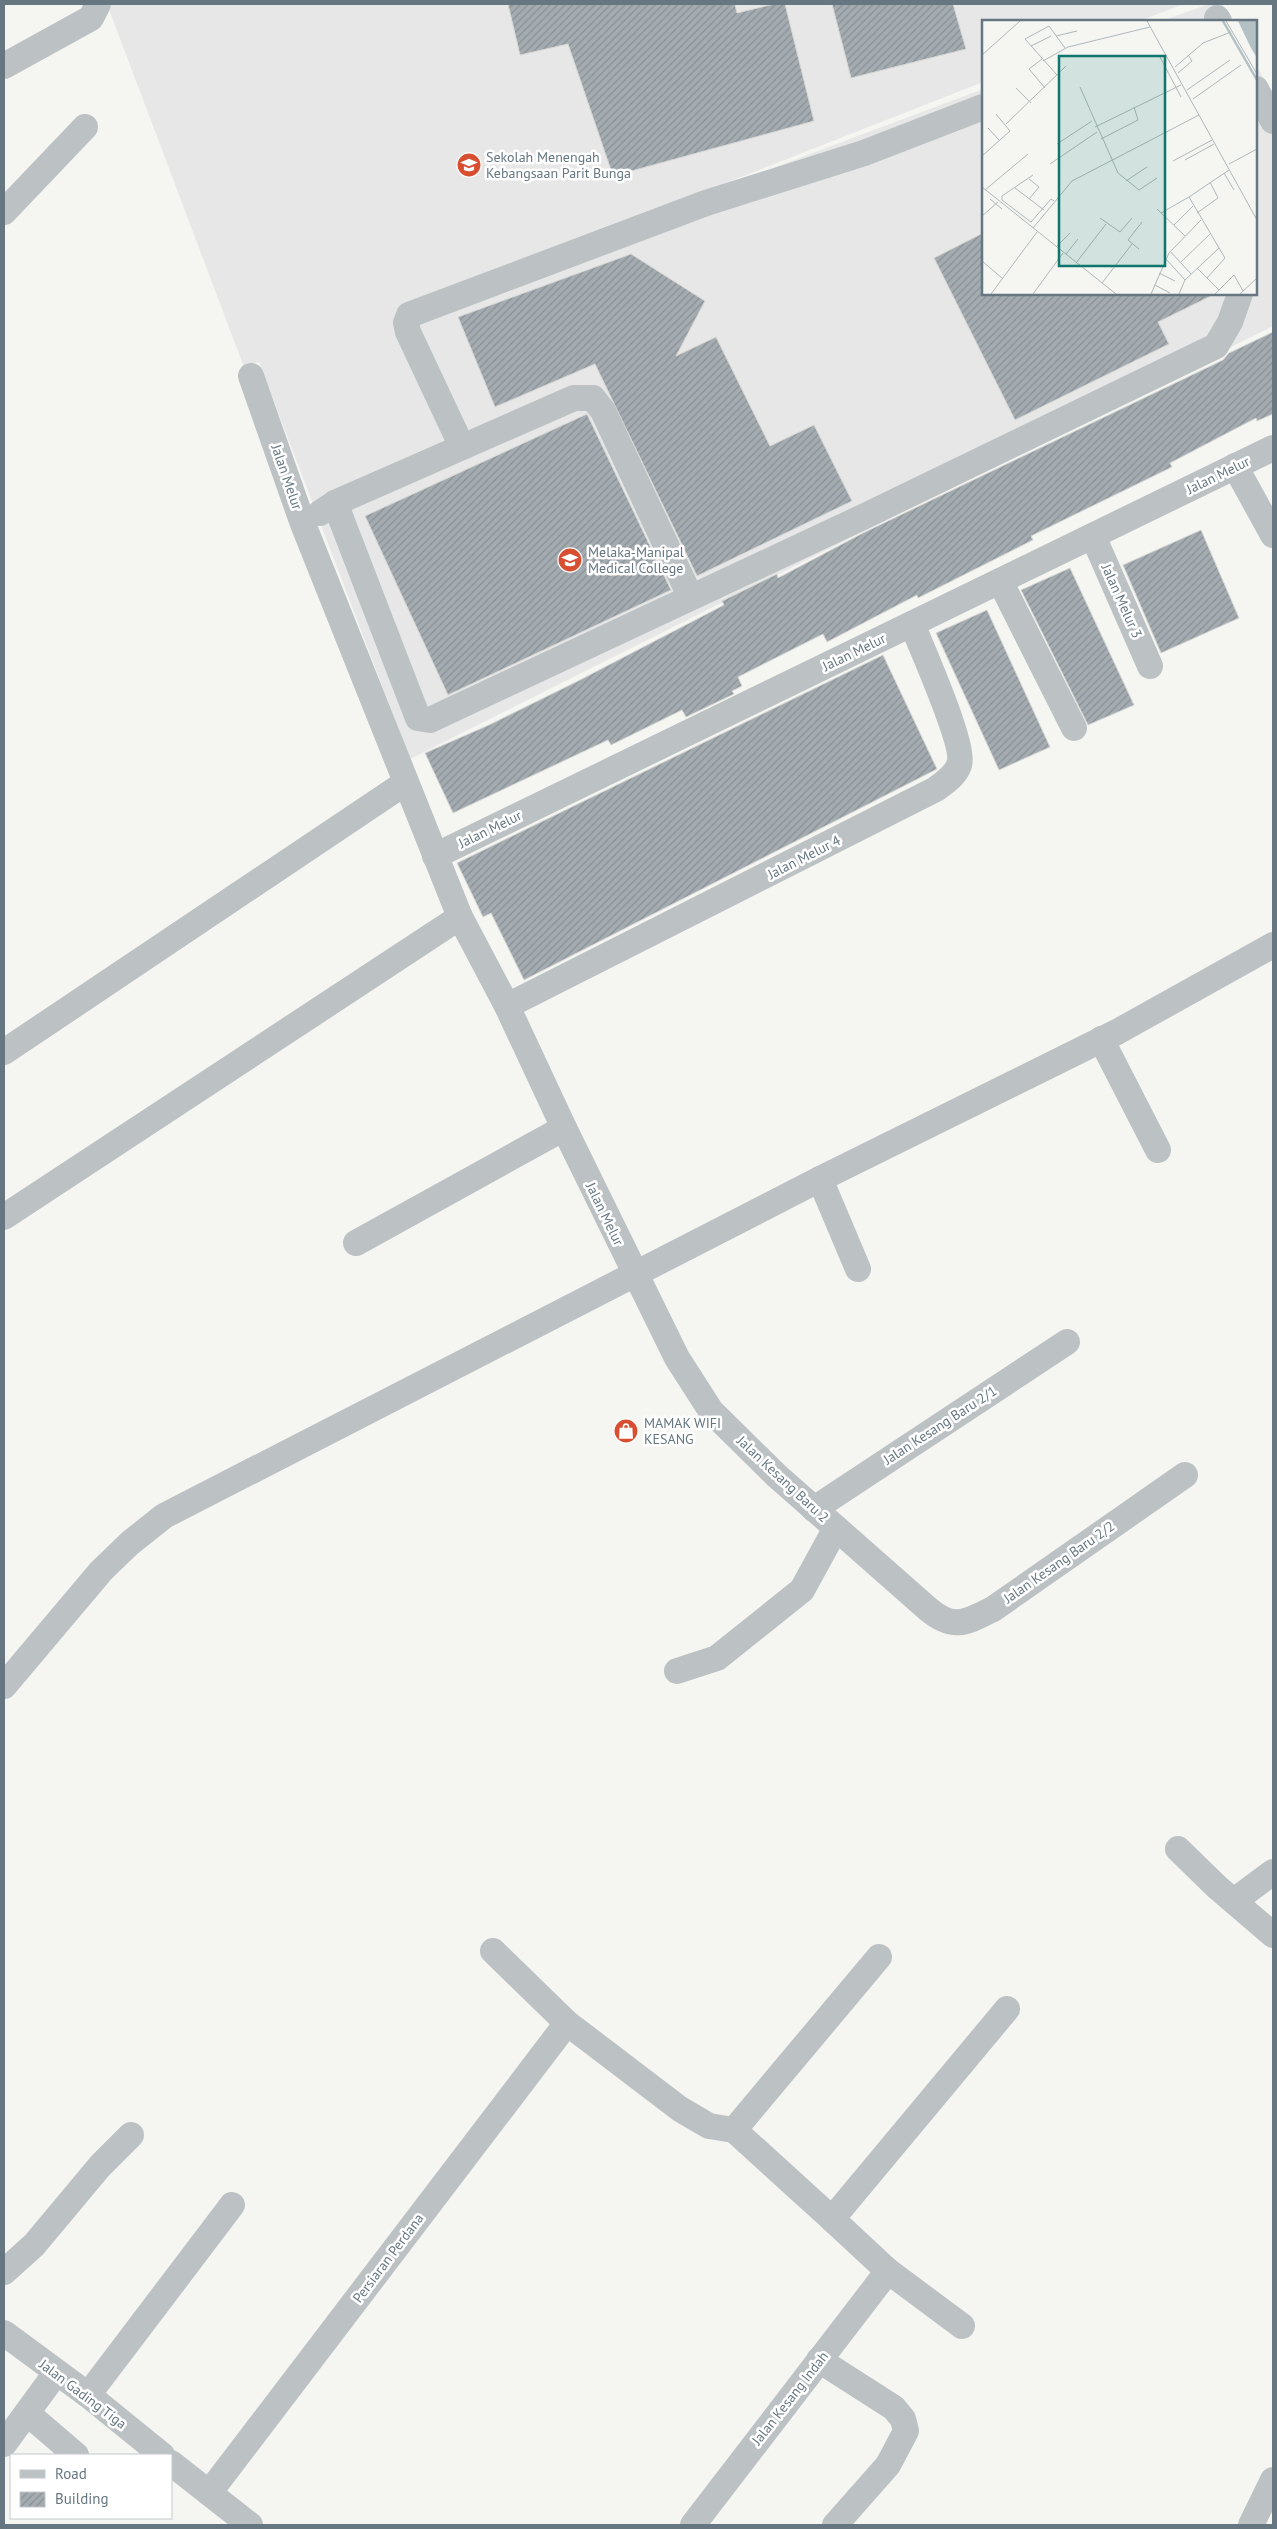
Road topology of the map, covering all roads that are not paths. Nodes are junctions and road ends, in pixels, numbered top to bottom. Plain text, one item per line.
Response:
1 (98, 4) edge
2 (4, 66) edge
3 (1257, 91) edge
4 (982, 107) edge
5 (1273, 122) edge
6 (85, 127) dead end
7 (4, 212) edge
8 (1240, 295) edge
9 (251, 376) dead end
10 (462, 447) junction
11 (1273, 448) edge
12 (1235, 466) junction
13 (335, 503) junction
14 (303, 524) junction
15 (1273, 535) edge
16 (1093, 536) junction
17 (1000, 581) junction
18 (690, 596) junction
19 (912, 624) junction
20 (1150, 666) dead end
21 (1074, 728) dead end
22 (405, 783) junction
23 (434, 856) junction
24 (460, 917) junction
25 (1273, 945) edge
26 (507, 1006) junction
27 (1101, 1039) junction
28 (4, 1052) edge
29 (564, 1128) junction
30 (1158, 1150) dead end
31 (820, 1179) junction
32 (4, 1217) edge
33 (356, 1243) dead end
34 (858, 1269) dead end
35 (634, 1275) junction
36 (1067, 1342) dead end
37 (1185, 1474) dead end
38 (814, 1509) junction
39 (836, 1528) junction
40 (928, 1609) joint
41 (677, 1671) dead end
42 (4, 1686) edge
43 (1178, 1849) dead end
44 (1273, 1872) edge
45 (1234, 1900) junction
46 (1273, 1934) edge
47 (493, 1952) dead end
48 (879, 1957) dead end
49 (1006, 2009) dead end
50 (567, 2023) junction
51 (734, 2130) junction
52 (131, 2135) dead end
53 (232, 2205) dead end
54 (832, 2219) junction
55 (888, 2270) junction
56 (4, 2272) edge
57 (962, 2326) dead end
58 (4, 2333) edge
59 (819, 2360) junction
60 (49, 2368) junction
61 (88, 2395) junction
62 (15, 2413) edge
63 (4, 2444) edge
64 (75, 2454) edge
65 (161, 2454) edge
66 (172, 2464) edge
67 (1273, 2480) edge
68 (209, 2493) junction
69 (700, 2522) edge
70 (250, 2525) edge
71 (835, 2525) edge
72 (1251, 2525) edge

1 - 2 street
3 - 5 street
4 - 10 street
6 - 7 street
8 - 18 street
9 - 14 street, Jalan Melur
10 - 13 street
10 - 18 street
11 - 12 street, Jalan Melur
12 - 15 street
12 - 16 street, Jalan Melur
13 - 14 street
13 - 18 street
14 - 22 street, Jalan Melur
16 - 17 street, Jalan Melur
16 - 20 street, Jalan Melur 3
17 - 19 street, Jalan Melur
17 - 21 street
19 - 23 street, Jalan Melur
19 - 26 street, Jalan Melur 4
22 - 23 street, Jalan Melur
22 - 28 street
23 - 24 street, Jalan Melur
24 - 26 street, Jalan Melur
24 - 32 street
25 - 27 street
26 - 29 street, Jalan Melur
27 - 30 street
27 - 31 street
29 - 33 street
29 - 35 street, Jalan Melur
31 - 34 street
31 - 35 street
35 - 38 street, Jalan Kesang Baru 2
35 - 42 street
36 - 38 street, Jalan Kesang Baru 2/1
37 - 40 street, Jalan Kesang Baru 2/2
38 - 39 street, Jalan Kesang Baru 2
39 - 40 street, Jalan Kesang Baru 2
39 - 41 street
43 - 45 street
44 - 45 street
45 - 46 street
47 - 50 street
48 - 51 street
49 - 54 street
50 - 51 street
50 - 68 street, Persiaran Perdana
51 - 54 street
52 - 56 street
53 - 61 street
54 - 55 street
55 - 57 street
55 - 59 street, Jalan Kesang Indah
58 - 60 street, Jalan Gading Tiga
59 - 69 street, Jalan Kesang Indah
59 - 71 street
60 - 61 street, Jalan Gading Tiga
60 - 62 street
61 - 65 street, Jalan Gading Tiga
62 - 63 street
62 - 64 street
66 - 68 street
67 - 72 street
68 - 70 street

